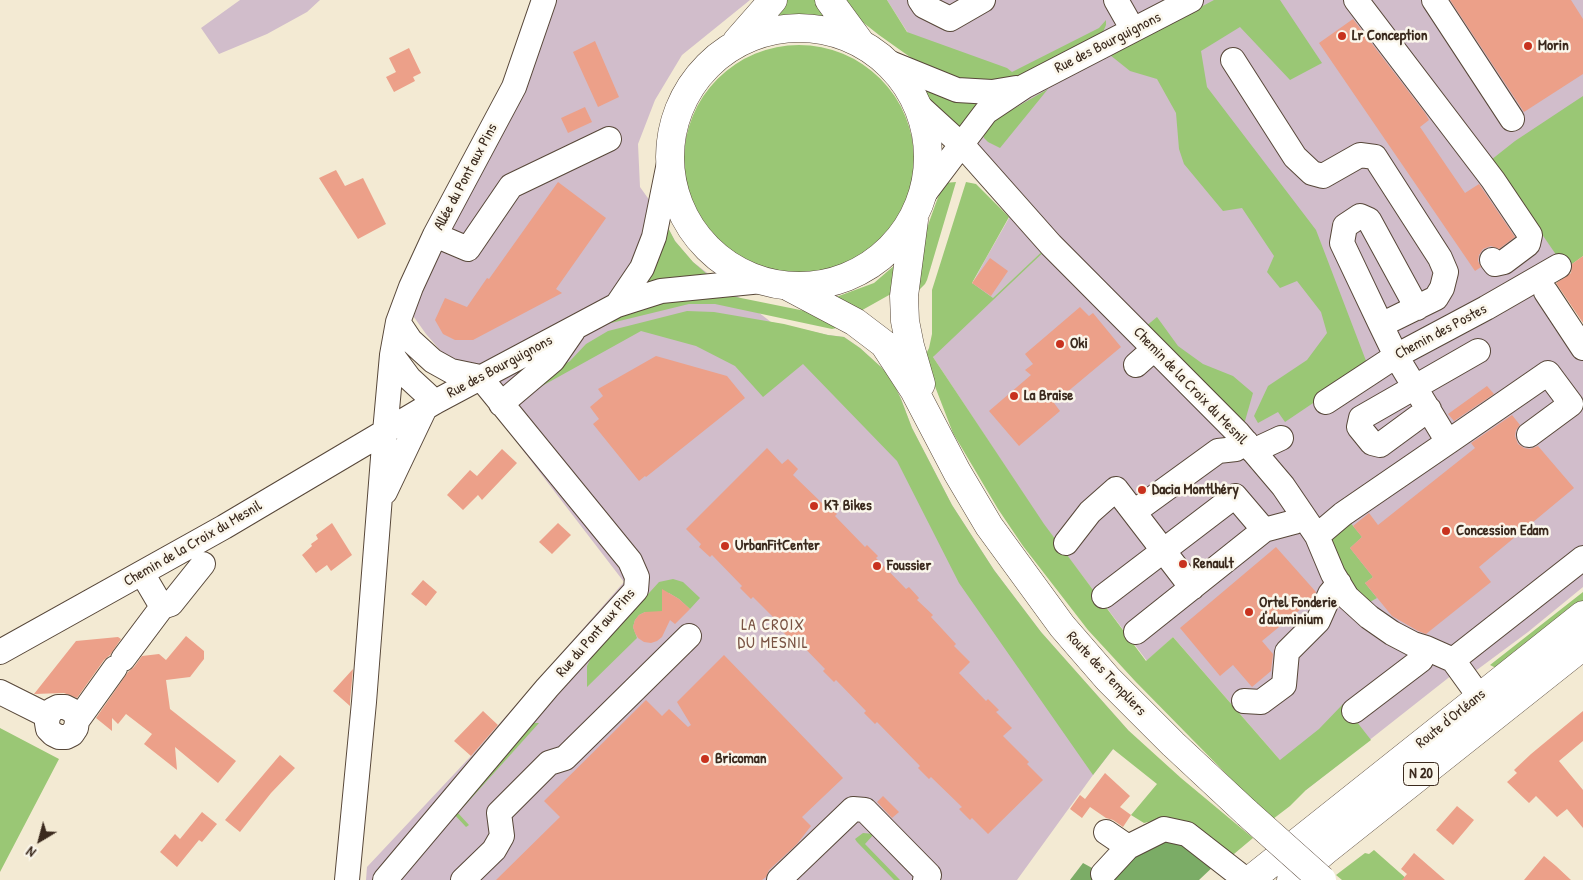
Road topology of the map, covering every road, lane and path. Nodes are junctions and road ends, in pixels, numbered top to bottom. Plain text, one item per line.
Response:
1 (544, 0) edge
2 (773, 0) edge
3 (828, 0) edge
4 (920, 0) edge
5 (983, 0) edge
6 (1116, 0) edge
7 (1191, 0) edge
8 (1356, 0) edge
9 (1434, 0) edge
10 (1133, 30) junction
11 (861, 43) junction
12 (735, 44) junction
13 (1233, 60) dead end
14 (888, 62) junction
15 (1025, 86) junction
16 (919, 106) junction
17 (1512, 119) dead end
18 (609, 140) dead end
19 (961, 144) junction
20 (670, 158) junction
21 (919, 206) junction
22 (435, 235) junction
23 (1492, 260) dead end
24 (1559, 266) dead end
25 (774, 283) junction
26 (1546, 292) dead end
27 (617, 305) junction
28 (1417, 308) junction
29 (398, 322) junction
30 (1381, 325) junction
31 (575, 328) junction
32 (1581, 342) edge
33 (1154, 349) junction
34 (1478, 351) dead end
35 (392, 355) junction
36 (1396, 356) junction
37 (1136, 365) dead end
38 (480, 377) junction
39 (1416, 388) junction
40 (1326, 402) dead end
41 (501, 404) junction
42 (430, 405) junction
43 (1429, 409) junction
44 (936, 429) junction
45 (385, 432) junction
46 (1529, 436) dead end
47 (1281, 438) dead end
48 (1448, 442) junction
49 (1250, 447) junction
50 (380, 503) junction
51 (1134, 512) junction
52 (1310, 526) junction
53 (1264, 530) junction
54 (1066, 543) dead end
55 (1163, 551) junction
56 (1583, 558) edge
57 (203, 564) dead end
58 (142, 574) junction
59 (1338, 583) junction
60 (1192, 588) junction
61 (1104, 596) dead end
62 (162, 607) junction
63 (1583, 615) edge
64 (1136, 632) dead end
65 (689, 636) dead end
66 (1583, 646) edge
67 (1426, 648) junction
68 (0, 652) edge
69 (1453, 660) junction
70 (1583, 660) edge
71 (1552, 670) junction
72 (0, 692) edge
73 (1479, 696) junction
74 (1244, 701) dead end
75 (1354, 711) dead end
76 (1106, 832) dead end
77 (1128, 847) junction
78 (1103, 874) dead end
79 (929, 878) edge
80 (347, 880) edge
81 (385, 880) edge
82 (463, 880) edge
83 (779, 880) edge
84 (1246, 880) edge
85 (1250, 880) edge
86 (1291, 880) edge
87 (1322, 880) edge

1 - 22 street, Allée du Pont aux Pins
2 - 12 main road
3 - 11 main road
4 - 5 street
6 - 10 street
7 - 10 street, Rue des Bourguignons
8 - 23 street
9 - 17 street
10 - 15 street, Rue des Bourguignons
11 - 12 main road
11 - 14 main road, Route des Templiers
12 - 20 main road, Route des Templiers
13 - 28 street
14 - 15 street, Rue des Bourguignons
14 - 16 main road, Route des Templiers
15 - 19 street, Rue des Bourguignons
16 - 19 street, Chemin de la Croix du Mesnil
16 - 21 main road, Route des Templiers
18 - 22 street
19 - 21 street, Rue des Bourguignons
19 - 33 street, Chemin de la Croix du Mesnil
20 - 25 main road, Route des Templiers
20 - 27 street
21 - 25 main road
21 - 44 main road, Route des Templiers
22 - 29 street, Allée du Pont aux Pins
24 - 36 street, Chemin des Postes
25 - 27 street, Rue des Bourguignons
25 - 44 main road, Route des Templiers
26 - 32 street
27 - 31 street, Rue des Bourguignons
28 - 30 street
28 - 30 street
29 - 35 street, Allée du Pont aux Pins
29 - 38 street
30 - 36 street
31 - 38 street, Rue des Bourguignons
31 - 41 street
33 - 37 street
33 - 49 street, Chemin de la Croix du Mesnil
34 - 39 street
35 - 42 street
35 - 45 street, Allée du Pont aux Pins
36 - 39 street
36 - 40 street, Chemin des Postes
38 - 41 street, Rue du Pont aux Pins
38 - 42 street, Rue des Bourguignons
39 - 43 street
39 - 43 street
41 - 81 street, Rue du Pont aux Pins
42 - 45 street, Rue des Bourguignons
42 - 50 street
43 - 48 street
44 - 87 main road, Route des Templiers, bridge
45 - 50 street
45 - 58 street, Chemin de la Croix du Mesnil
46 - 48 street
47 - 49 street
48 - 52 street
49 - 51 street
49 - 52 street, Chemin de la Croix du Mesnil
50 - 80 street
51 - 54 street
51 - 55 street
52 - 53 street
52 - 59 street, Chemin de la Croix du Mesnil
53 - 55 street
53 - 60 street
55 - 60 street
55 - 61 street
56 - 69 street
57 - 62 street
58 - 62 street
58 - 68 street, Chemin de la Croix du Mesnil
59 - 67 street, Chemin de la Croix du Mesnil
59 - 74 street
60 - 64 street
62 - 72 street
63 - 73 main road, Route d'Orléans / N 20
65 - 82 street
66 - 71 main road, Route d'Orléans / N 20
67 - 69 street, Chemin de la Croix du Mesnil
67 - 75 street
69 - 73 street
70 - 71 main road
71 - 86 main road, Route d'Orléans / N 20
73 - 85 main road, Route d'Orléans / N 20
76 - 77 street
77 - 78 street
77 - 84 street
79 - 83 street

